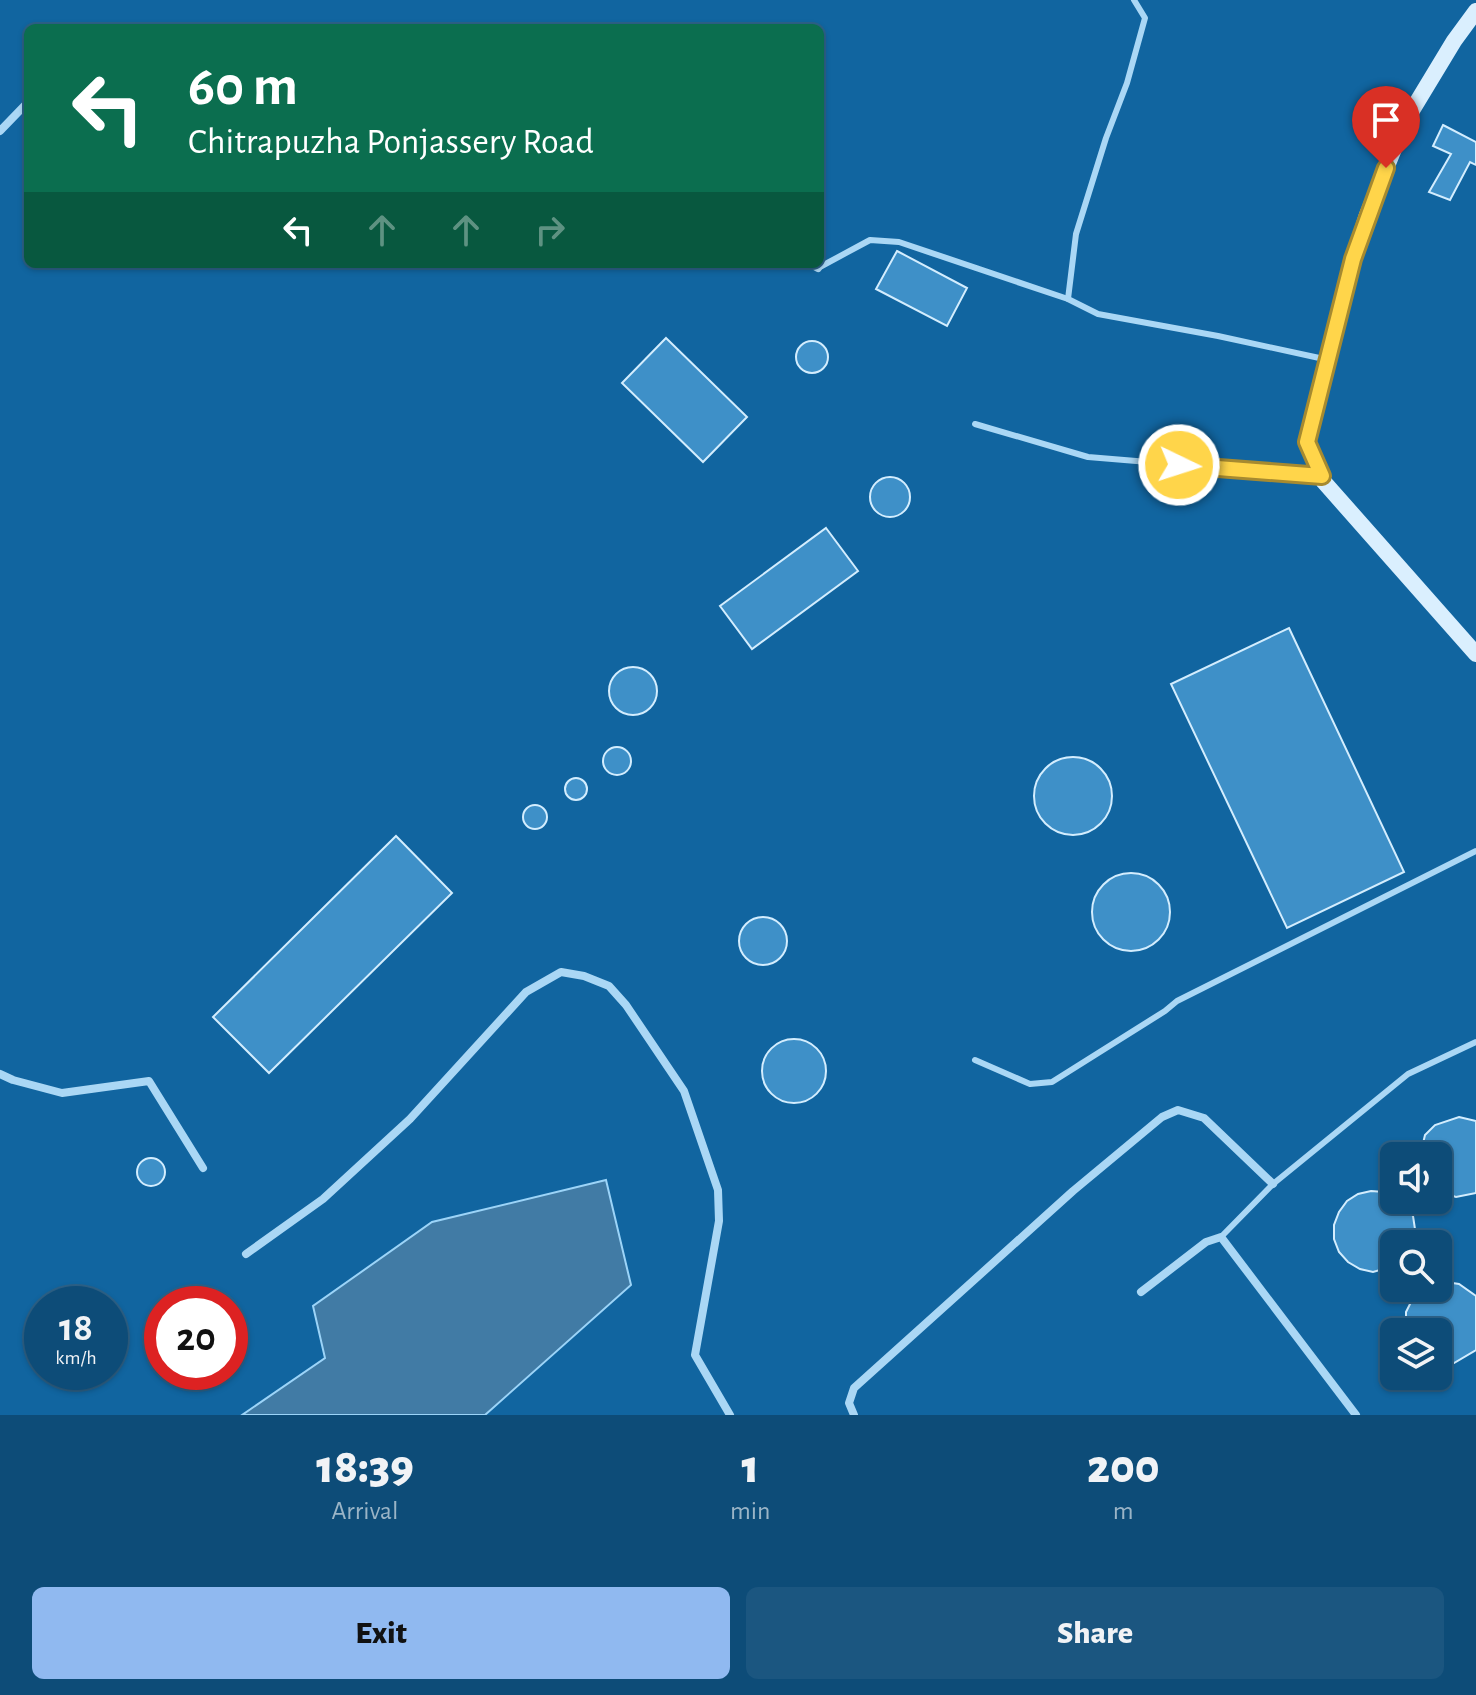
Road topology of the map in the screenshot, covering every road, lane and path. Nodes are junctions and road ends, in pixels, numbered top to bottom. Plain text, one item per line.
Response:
1 (1134, 0) edge
2 (1476, 11) edge
3 (24, 106) edge
4 (0, 131) edge
5 (824, 262) edge
6 (1068, 299) junction
7 (1328, 359) junction
8 (975, 424) dead end
9 (1322, 476) junction
10 (1476, 654) edge
11 (1476, 851) edge
12 (1476, 1042) edge
13 (975, 1060) dead end
14 (0, 1074) edge
15 (203, 1168) dead end
16 (1273, 1184) junction
17 (1221, 1237) junction
18 (246, 1254) dead end
19 (1141, 1292) dead end
20 (730, 1415) edge
21 (854, 1415) edge
22 (1356, 1415) edge

1 - 6 lane
2 - 7 main road
3 - 4 street
5 - 6 lane
6 - 7 lane
7 - 9 main road
8 - 9 lane
9 - 10 main road
11 - 13 lane
12 - 16 lane
14 - 15 street
16 - 17 lane
16 - 21 street
17 - 19 street
17 - 22 street
18 - 20 street

